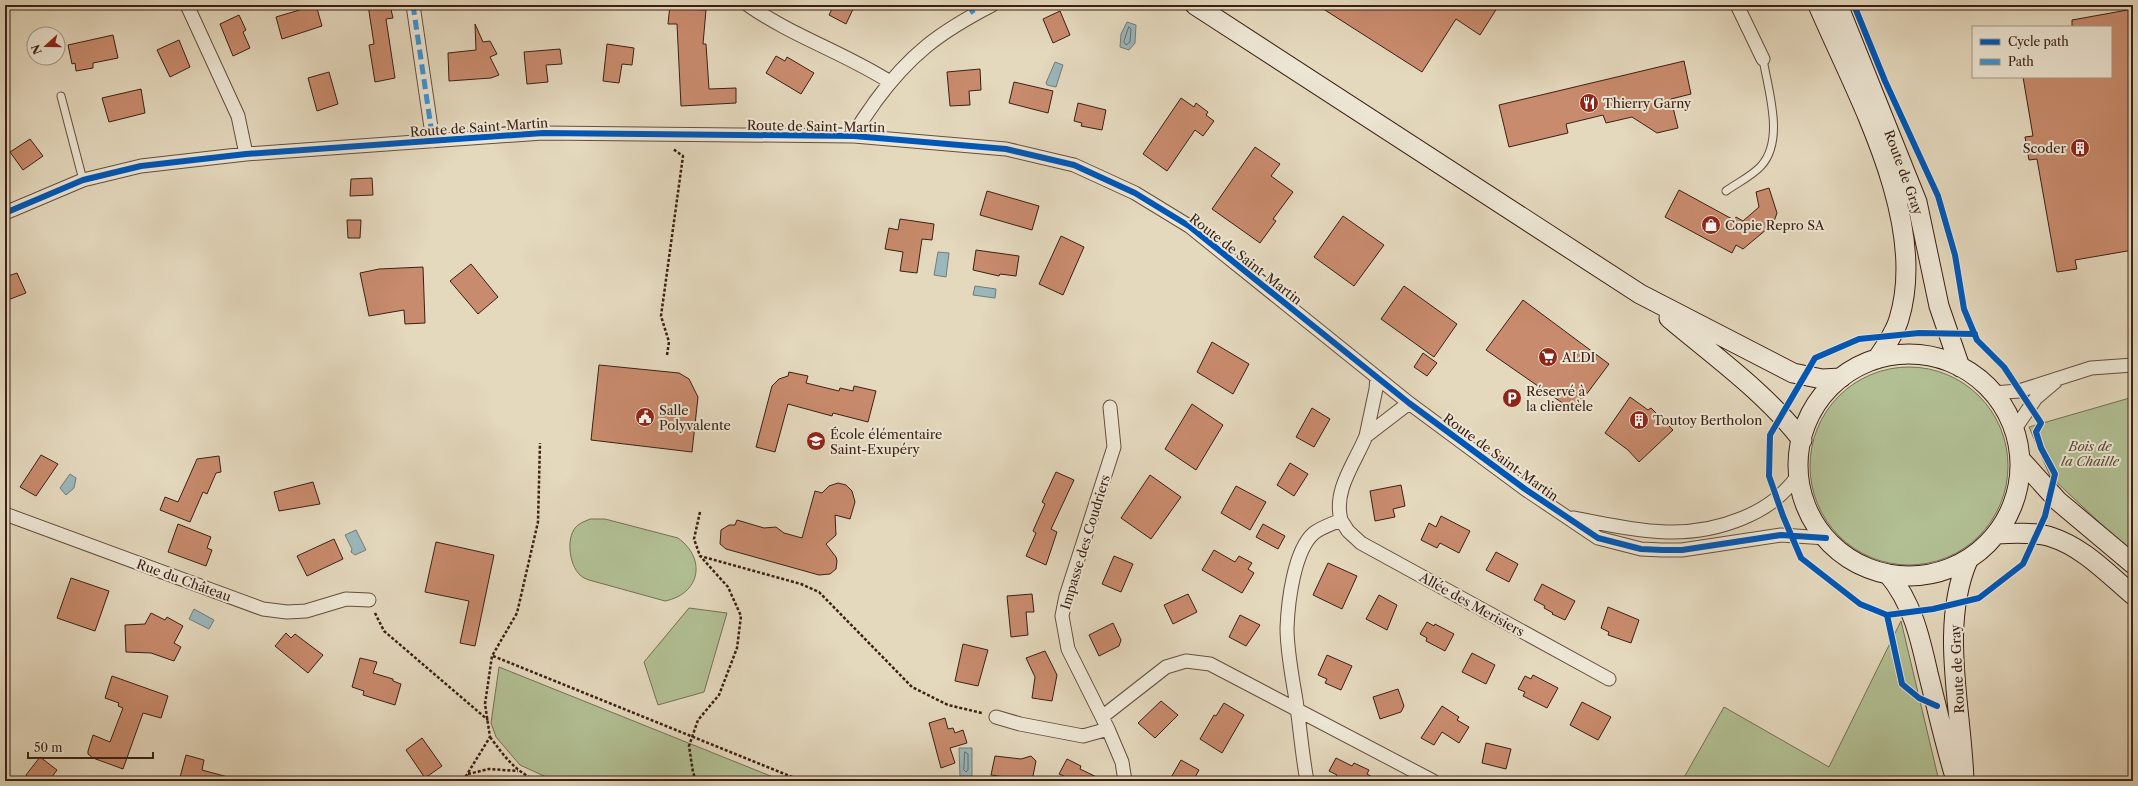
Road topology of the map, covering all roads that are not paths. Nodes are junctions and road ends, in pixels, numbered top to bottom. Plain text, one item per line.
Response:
1 (187, 5) edge
2 (413, 5) edge
3 (748, 5) edge
4 (992, 5) edge
5 (1195, 5) edge
6 (1736, 5) edge
7 (1818, 5) edge
8 (1838, 5) edge
9 (1763, 59) joint
10 (890, 82) junction
11 (61, 96) dead end
12 (854, 136) junction
13 (433, 141) junction
14 (246, 154) junction
15 (83, 180) junction
16 (1726, 191) dead end
17 (5, 212) edge
18 (1640, 294) junction
19 (1877, 359) junction
20 (2133, 365) edge
21 (1960, 367) junction
22 (1377, 377) junction
23 (1841, 378) junction
24 (2059, 378) junction
25 (1994, 393) junction
26 (1409, 403) junction
27 (1110, 407) dead end
28 (2014, 430) junction
29 (1366, 436) junction
30 (1802, 440) junction
31 (2020, 459) junction
32 (1799, 474) junction
33 (5, 514) edge
34 (1567, 517) junction
35 (1341, 520) junction
36 (1997, 534) junction
37 (1826, 538) junction
38 (1968, 560) junction
39 (2133, 564) edge
40 (1888, 574) junction
41 (2133, 595) edge
42 (369, 600) road end
43 (1608, 679) dead end
44 (1297, 709) junction
45 (996, 717) road end
46 (1105, 723) junction
47 (1125, 781) edge
48 (1307, 781) edge
49 (1433, 781) edge
50 (1956, 781) edge
51 (1964, 781) edge

1 - 14 street
2 - 13 street
3 - 10 street
4 - 10 street
5 - 18 main road
6 - 9 street
7 - 19 main road, Route de Gray
8 - 21 main road, Route de Gray
9 - 16 lane
10 - 12 street
11 - 15 lane
12 - 13 street, Route de Saint-Martin
12 - 22 street, Route de Saint-Martin
13 - 14 street, Route de Saint-Martin
14 - 15 street, Route de Saint-Martin
15 - 17 street, Route de Saint-Martin
18 - 23 main road
18 - 30 main road
19 - 21 main road
19 - 23 main road
20 - 24 street
21 - 25 main road
22 - 26 street, Route de Saint-Martin
22 - 29 street
23 - 30 main road
24 - 25 street
24 - 28 street
25 - 28 main road
26 - 29 street
26 - 34 street, Route de Saint-Martin
27 - 46 street, Impasse des Coudriers
28 - 31 main road
29 - 35 street
30 - 32 main road
31 - 36 main road
31 - 39 main road
32 - 34 street
32 - 37 main road
33 - 42 street, Rue du Château
34 - 37 street, Route de Saint-Martin
35 - 43 street, Allée des Merisiers
35 - 44 street
36 - 38 main road
36 - 41 main road
37 - 40 main road
38 - 40 main road
38 - 51 main road, Route de Gray
40 - 50 main road, Route de Gray
44 - 46 street
44 - 48 street
44 - 49 street
45 - 46 street
46 - 47 street, Impasse des Coudriers

